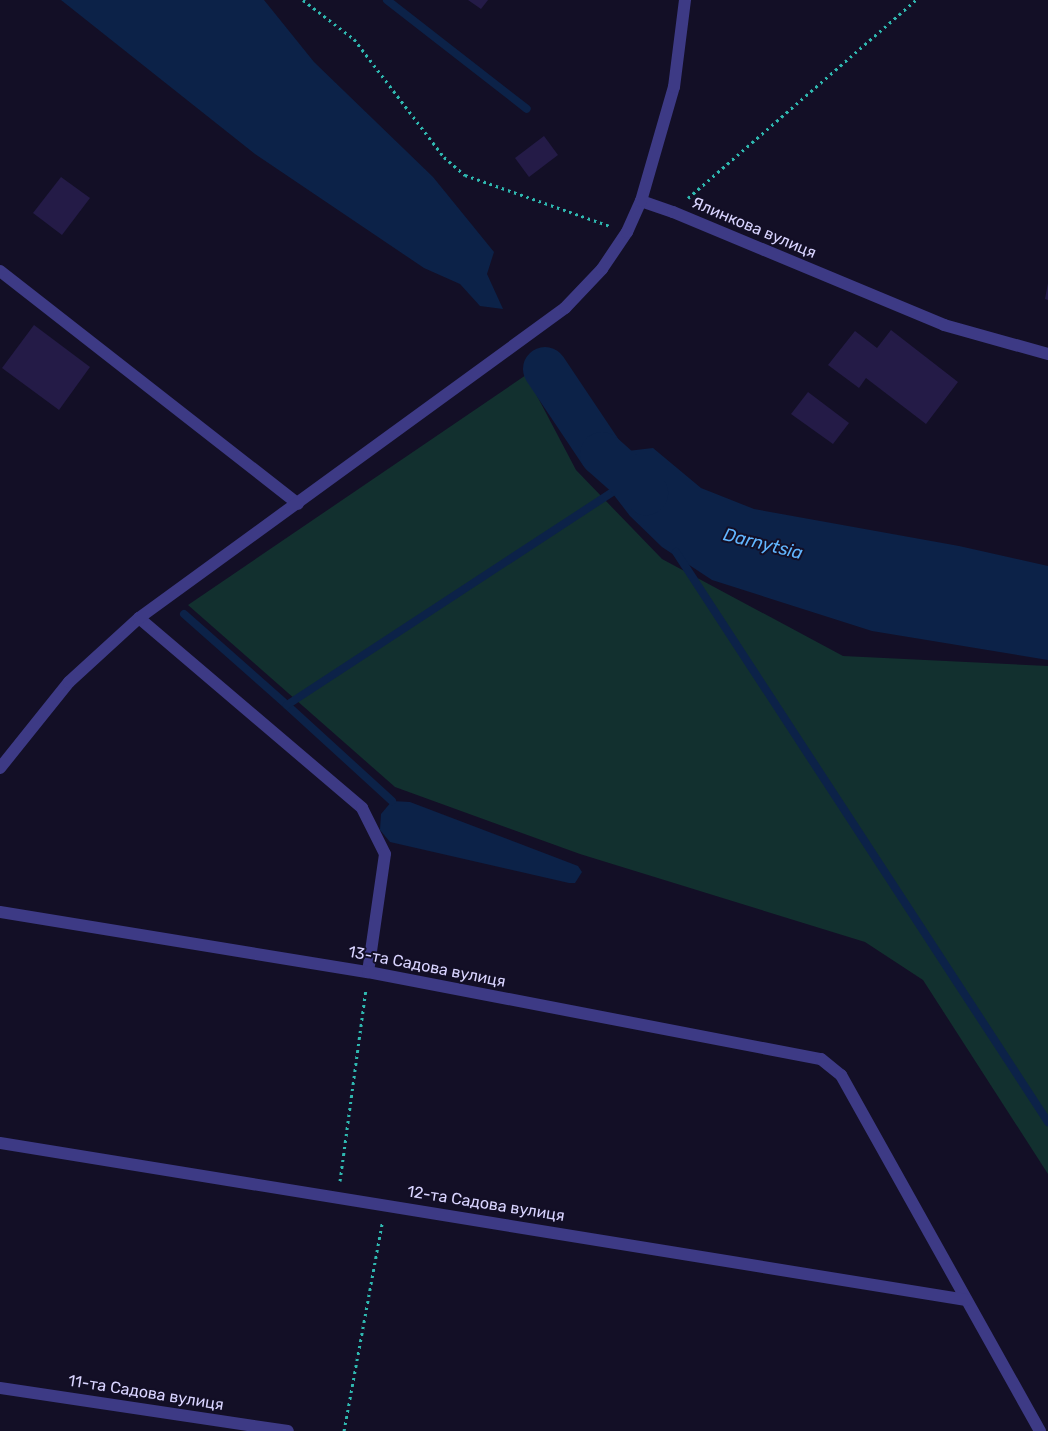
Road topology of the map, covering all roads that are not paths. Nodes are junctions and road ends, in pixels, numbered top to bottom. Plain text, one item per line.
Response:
1 (685, 0) edge
2 (641, 201) junction
3 (0, 271) edge
4 (1048, 354) edge
5 (298, 504) junction
6 (139, 618) junction
7 (0, 768) edge
8 (0, 912) edge
9 (368, 972) junction
10 (0, 1143) edge
11 (966, 1300) junction
12 (0, 1388) edge
13 (288, 1431) edge
14 (1040, 1431) edge

1 - 2 street
2 - 4 street, Ялинкова вулиця
2 - 5 street
3 - 5 street
5 - 6 street
6 - 7 street
6 - 9 street
8 - 9 street, 13-та Садова вулиця
9 - 11 street, 13-та Садова вулиця
10 - 11 street, 12-та Садова вулиця
11 - 14 street
12 - 13 street, 11-та Садова вулиця

